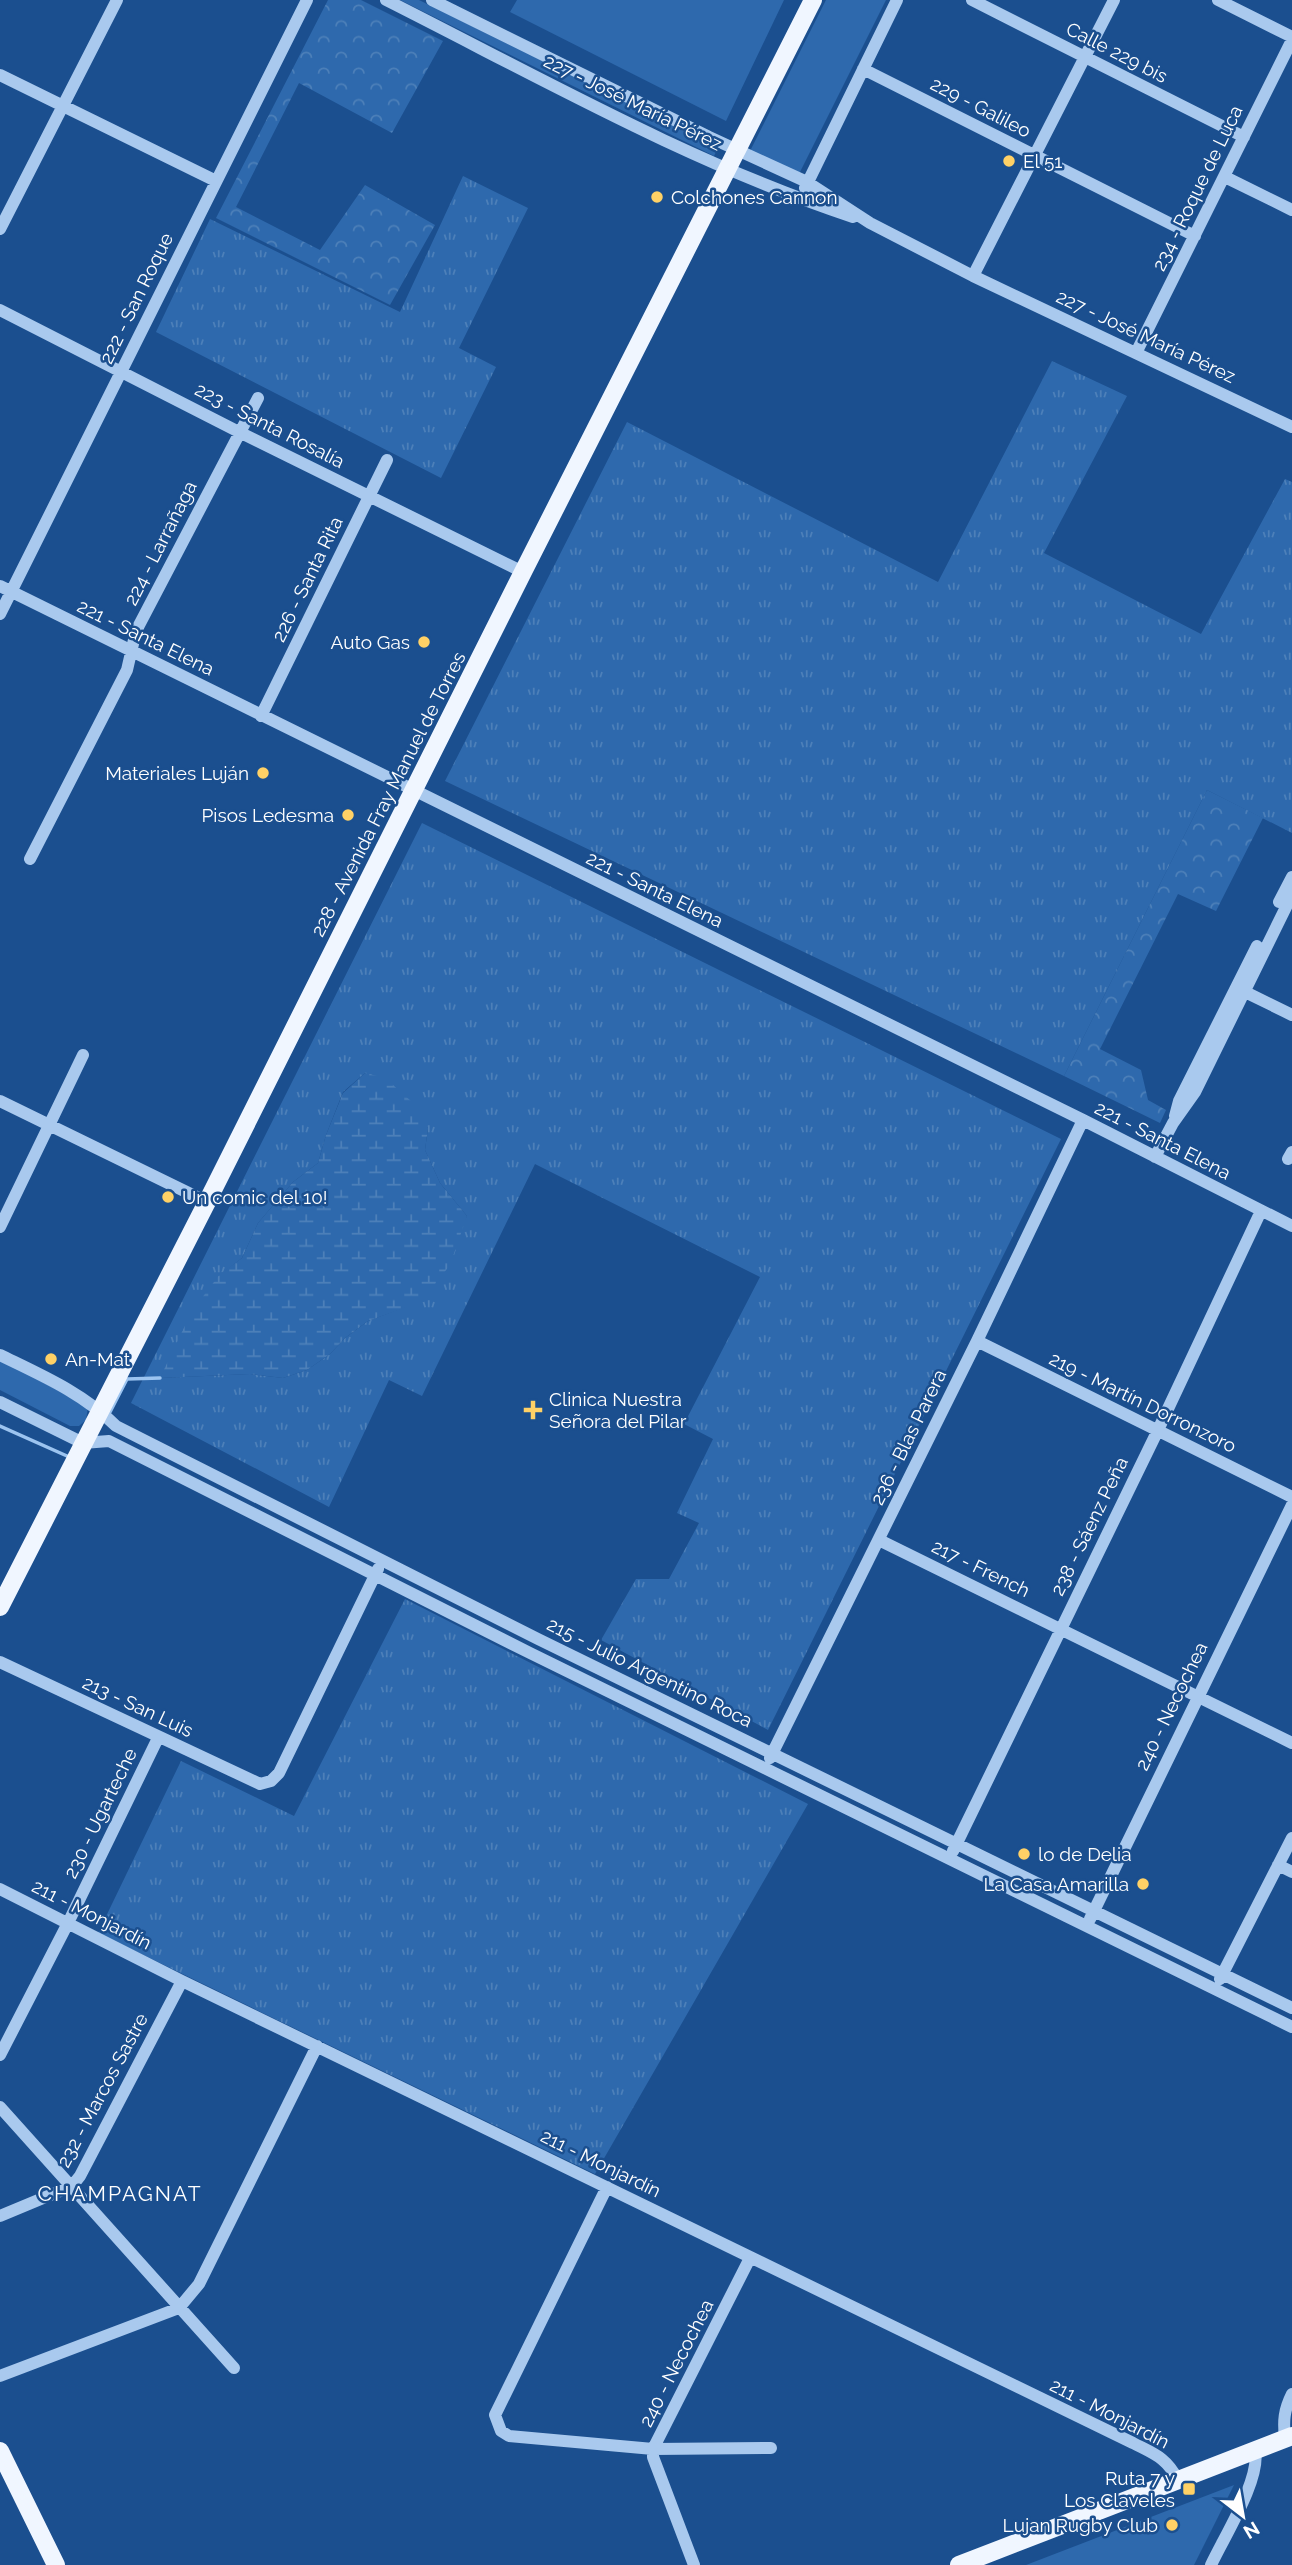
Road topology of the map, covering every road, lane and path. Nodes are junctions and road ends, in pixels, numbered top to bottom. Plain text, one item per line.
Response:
1 (117, 0) edge
2 (307, 0) edge
3 (386, 0) edge
4 (432, 0) edge
5 (813, 0) edge
6 (897, 0) edge
7 (972, 0) edge
8 (1114, 0) edge
9 (1218, 0) edge
10 (1292, 38) edge
11 (1085, 58) junction
12 (863, 69) junction
13 (0, 75) edge
14 (62, 106) junction
15 (1244, 137) junction
16 (737, 149) junction
17 (1035, 156) junction
18 (727, 169) junction
19 (1225, 177) junction
20 (216, 181) junction
21 (807, 182) junction
22 (799, 199) junction
23 (1292, 210) edge
24 (870, 223) junction
25 (0, 229) edge
26 (1195, 236) junction
27 (973, 276) junction
28 (0, 310) edge
29 (1136, 353) junction
30 (121, 371) junction
31 (258, 398) dead end
32 (1292, 427) edge
33 (239, 432) junction
34 (387, 460) dead end
35 (369, 496) junction
36 (523, 572) junction
37 (6, 588) edge
38 (0, 614) edge
39 (131, 652) junction
40 (261, 716) junction
41 (413, 791) junction
42 (30, 859) dead end
43 (1292, 877) edge
44 (1292, 895) edge
45 (1240, 989) junction
46 (1292, 1015) edge
47 (83, 1055) dead end
48 (0, 1101) edge
49 (1083, 1120) junction
50 (48, 1125) junction
51 (1154, 1157) junction
52 (207, 1202) junction
53 (1261, 1211) junction
54 (1292, 1226) edge
55 (0, 1227) edge
56 (977, 1341) junction
57 (0, 1355) edge
58 (0, 1402) edge
59 (101, 1410) junction
60 (1158, 1430) junction
61 (83, 1443) junction
62 (1292, 1497) edge
63 (1292, 1505) edge
64 (879, 1540) junction
65 (383, 1559) junction
66 (376, 1574) junction
67 (0, 1606) edge
68 (1060, 1627) junction
69 (0, 1662) edge
70 (1196, 1696) junction
71 (158, 1738) junction
72 (1292, 1743) edge
73 (773, 1754) junction
74 (764, 1768) junction
75 (1292, 1838) edge
76 (956, 1844) junction
77 (950, 1858) junction
78 (1279, 1865) junction
79 (1292, 1872) edge
80 (0, 1889) edge
81 (1093, 1911) junction
82 (68, 1923) junction
83 (1087, 1925) junction
84 (1223, 1974) junction
85 (183, 1981) junction
86 (1215, 1989) junction
87 (1292, 2008) edge
88 (1292, 2027) edge
89 (317, 2046) junction
90 (0, 2055) edge
91 (0, 2107) edge
92 (72, 2186) junction
93 (607, 2188) junction
94 (0, 2216) edge
95 (750, 2258) junction
96 (179, 2308) junction
97 (234, 2368) dead end
98 (0, 2376) edge
99 (1292, 2394) edge
100 (1289, 2437) edge
101 (771, 2448) dead end
102 (653, 2449) junction
103 (0, 2451) edge
104 (1255, 2451) junction
105 (1178, 2480) junction
106 (57, 2565) edge
107 (694, 2565) edge
108 (958, 2565) edge
109 (1211, 2565) edge

1 - 14 street
2 - 20 street, 222 - San Roque
3 - 18 street, 227 - José María Pérez
4 - 16 street, 227 - José María Pérez
5 - 16 main road, 228 - Avenida Fray Manuel de Torres
6 - 12 street
7 - 11 street, Calle 229 bis
8 - 11 street
9 - 10 street
10 - 15 street, 234 - Roque de Luca
11 - 15 street, Calle 229 bis
11 - 17 street
12 - 17 street, 229 - Galileo
12 - 21 street
13 - 14 street
14 - 20 street
14 - 25 street
15 - 19 street, 234 - Roque de Luca
16 - 18 main road, 228 - Avenida Fray Manuel de Torres
16 - 21 street, 227 - José María Pérez
17 - 26 street, 229 - Galileo
17 - 27 street
18 - 22 street, 227 - José María Pérez
18 - 36 main road, 228 - Avenida Fray Manuel de Torres
19 - 23 street
19 - 26 street, 234 - Roque de Luca
20 - 30 street, 222 - San Roque
21 - 22 street
21 - 24 street, 227 - José María Pérez
22 - 24 street, 227 - José María Pérez
24 - 27 street, 227 - José María Pérez
26 - 29 street, 234 - Roque de Luca
27 - 29 street, 227 - José María Pérez
28 - 30 street, 223 - Santa Rosalía
29 - 32 street, 227 - José María Pérez
30 - 33 street, 223 - Santa Rosalía
30 - 37 street, 222 - San Roque
31 - 33 street, 224 - Larrañaga
33 - 35 street, 223 - Santa Rosalía
33 - 39 street, 224 - Larrañaga
34 - 35 street, 226 - Santa Rita
35 - 36 street, 223 - Santa Rosalía
35 - 40 street, 226 - Santa Rita
36 - 41 main road, 228 - Avenida Fray Manuel de Torres
37 - 38 street, 222 - San Roque
37 - 39 street, 221 - Santa Elena
39 - 40 street, 221 - Santa Elena
39 - 42 street, 224 - Larrañaga
40 - 41 street, 221 - Santa Elena
41 - 49 street, 221 - Santa Elena
41 - 52 main road, 228 - Avenida Fray Manuel de Torres
43 - 45 street
44 - 45 street
45 - 46 street
45 - 51 street
47 - 50 street
48 - 50 street
49 - 51 street, 221 - Santa Elena
49 - 56 street, 236 - Blas Parera
50 - 52 street
50 - 55 street
51 - 53 street, 221 - Santa Elena
52 - 59 main road, 228 - Avenida Fray Manuel de Torres
53 - 54 street, 221 - Santa Elena
53 - 60 street, 238 - Sáenz Peña
56 - 60 street, 219 - Martín Dorronzoro
56 - 64 street, 236 - Blas Parera
57 - 59 street, 215 - Julio Argentino Roca
58 - 61 street, 215 - Julio Argentino Roca
59 - 61 main road, 228 - Avenida Fray Manuel de Torres
59 - 65 street, 215 - Julio Argentino Roca
60 - 62 street, 219 - Martín Dorronzoro
60 - 68 street, 238 - Sáenz Peña
61 - 66 street, 215 - Julio Argentino Roca
61 - 67 main road, 228 - Avenida Fray Manuel de Torres
63 - 70 street, 240 - Necochea
64 - 68 street, 217 - French
64 - 73 street, 236 - Blas Parera
65 - 66 street
65 - 73 street, 215 - Julio Argentino Roca
66 - 71 street, 213 - San Luis
66 - 74 street, 215 - Julio Argentino Roca
68 - 70 street, 217 - French
68 - 76 street, 238 - Sáenz Peña
69 - 71 street, 213 - San Luis
70 - 72 street, 217 - French
70 - 81 street, 240 - Necochea
71 - 82 street, 230 - Ugarteche
73 - 74 street, 236 - Blas Parera
73 - 76 street, 215 - Julio Argentino Roca
74 - 77 street, 215 - Julio Argentino Roca
75 - 78 street
76 - 77 street, 238 - Sáenz Peña
76 - 81 street, 215 - Julio Argentino Roca
77 - 83 street, 215 - Julio Argentino Roca
78 - 79 street
78 - 84 street
80 - 82 street, 211 - Monjardín
81 - 83 street, 240 - Necochea
81 - 84 street, 215 - Julio Argentino Roca
82 - 85 street, 211 - Monjardín
82 - 90 street, 230 - Ugarteche
83 - 86 street, 215 - Julio Argentino Roca
84 - 86 street
84 - 87 street, 215 - Julio Argentino Roca
85 - 89 street, 211 - Monjardín
85 - 92 street, 232 - Marcos Sastre
86 - 88 street, 215 - Julio Argentino Roca
89 - 93 street, 211 - Monjardín
89 - 96 street
91 - 92 street
92 - 94 street, 232 - Marcos Sastre
92 - 96 street
93 - 95 street, 211 - Monjardín
93 - 102 street
95 - 102 street, 240 - Necochea
95 - 105 street, 211 - Monjardín
96 - 97 street
96 - 98 street
99 - 100 street
100 - 104 main road
101 - 102 street
102 - 107 street, 240 - Necochea
103 - 106 main road
104 - 105 main road
104 - 109 street
105 - 108 main road

